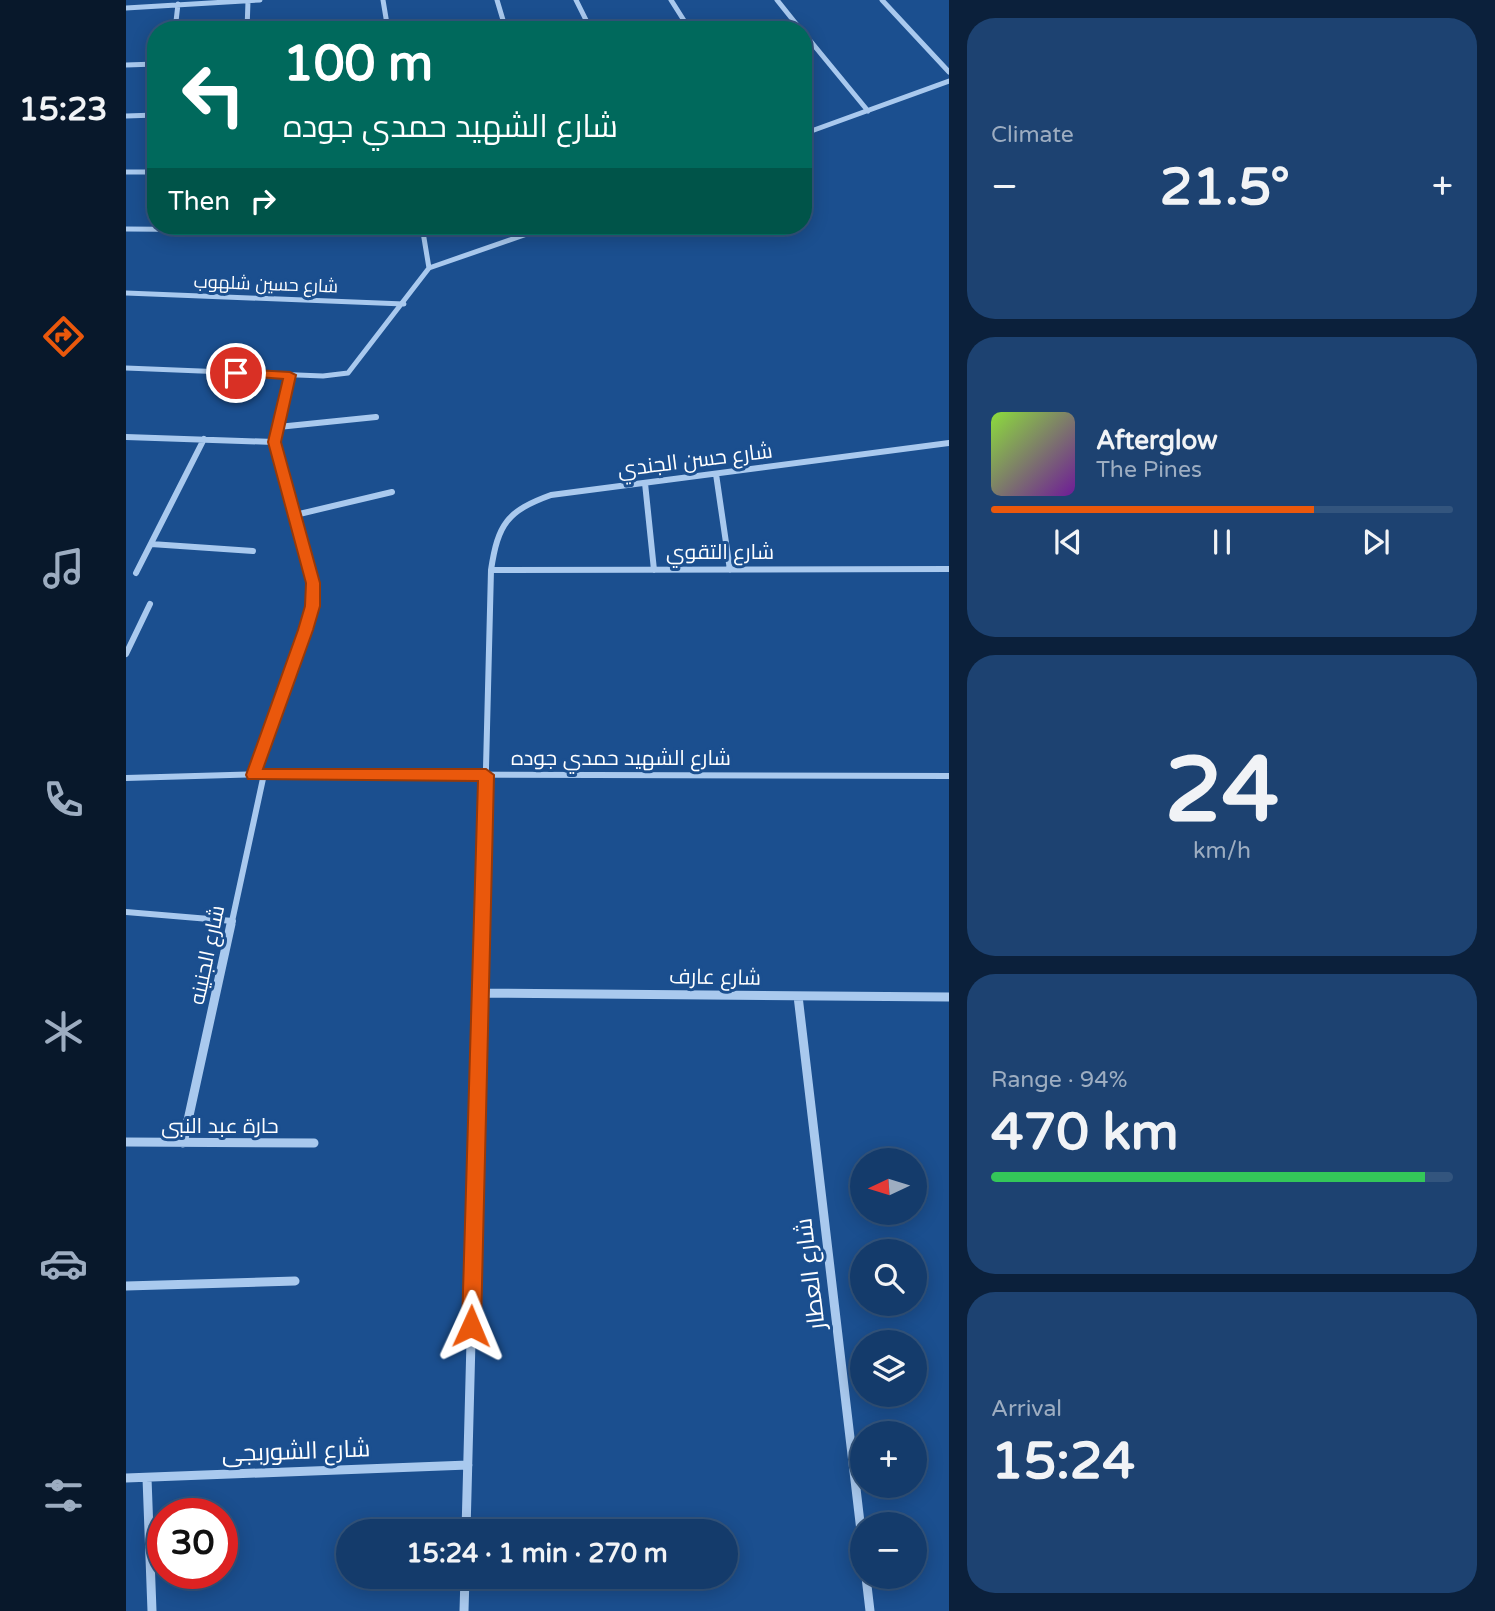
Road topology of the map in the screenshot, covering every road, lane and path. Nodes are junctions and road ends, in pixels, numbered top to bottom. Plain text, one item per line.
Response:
1 (260, 0) edge
2 (383, 0) edge
3 (497, 0) edge
4 (576, 0) edge
5 (671, 0) edge
6 (776, 0) edge
7 (882, 0) edge
8 (248, 1) edge
9 (178, 5) junction
10 (126, 8) edge
11 (176, 21) edge
12 (247, 21) edge
13 (386, 21) edge
14 (503, 21) edge
15 (586, 21) edge
16 (684, 21) edge
17 (794, 21) edge
18 (812, 43) edge
19 (147, 64) edge
20 (126, 65) edge
21 (949, 72) edge
22 (949, 81) edge
23 (868, 110) junction
24 (147, 115) edge
25 (126, 116) edge
26 (812, 131) edge
27 (126, 172) edge
28 (147, 172) edge
29 (126, 229) edge
30 (147, 229) edge
31 (423, 235) edge
32 (524, 235) edge
33 (429, 268) junction
34 (126, 293) edge
35 (404, 304) junction
36 (126, 368) edge
37 (290, 375) junction
38 (376, 416) dead end
39 (278, 427) junction
40 (126, 437) edge
41 (204, 439) junction
42 (274, 442) junction
43 (949, 443) edge
44 (716, 474) junction
45 (645, 483) junction
46 (392, 492) dead end
47 (295, 515) junction
48 (151, 544) junction
49 (253, 551) dead end
50 (949, 569) edge
51 (491, 570) junction
52 (654, 570) junction
53 (730, 570) junction
54 (136, 573) dead end
55 (150, 604) dead end
56 (126, 654) edge
57 (254, 775) junction
58 (264, 775) junction
59 (486, 775) junction
60 (949, 776) edge
61 (126, 778) edge
62 (126, 912) edge
63 (233, 921) junction
64 (480, 993) junction
65 (798, 996) junction
66 (949, 997) edge
67 (126, 1142) edge
68 (183, 1143) junction
69 (314, 1143) dead end
70 (295, 1281) dead end
71 (126, 1286) edge
72 (468, 1465) junction
73 (126, 1478) edge
74 (147, 1478) junction
75 (859, 1512) edge
76 (466, 1519) edge
77 (465, 1589) edge
78 (867, 1589) edge
79 (152, 1611) edge
80 (464, 1611) edge
81 (870, 1611) edge

1 - 8 street
2 - 13 street
3 - 14 street
4 - 15 street
5 - 16 street
6 - 17 street
7 - 21 street
8 - 9 street
8 - 12 street
9 - 10 street
9 - 11 street
18 - 23 street
19 - 20 street
22 - 23 street
23 - 26 street
24 - 25 street
27 - 28 street
29 - 30 street
31 - 33 street
32 - 33 street
33 - 35 street
34 - 35 street, شارع حسين شلهوب
35 - 37 street
36 - 37 street
37 - 39 street
38 - 39 street
39 - 42 street
40 - 41 street
41 - 42 street
41 - 48 street
42 - 47 street
43 - 44 street, شارع حسن الجندي
44 - 45 street, شارع حسن الجندي
44 - 53 street
45 - 51 street, شارع حسن الجندي
45 - 52 street
46 - 47 street
47 - 57 street
48 - 49 street
48 - 54 street
50 - 53 street, شارع التقوي
51 - 52 street, شارع التقوي
51 - 59 street, شارع حسن الجندي
52 - 53 street, شارع التقوي
55 - 56 street
57 - 58 street, شارع الشهيد حمدي جوده
57 - 61 street, شارع الشهيد حمدي جوده
58 - 59 street, شارع الشهيد حمدي جوده
58 - 63 street, شارع الجنينه
59 - 60 street, شارع الشهيد حمدي جوده
59 - 64 street, شارع حسن الجندي
62 - 63 street
63 - 68 street, شارع الجنينه
64 - 65 street, شارع عارف
64 - 72 street, شارع حسن الجندي
65 - 66 street, شارع عارف
65 - 75 street, شارع العطار
67 - 68 street, حارة عبد النبى
68 - 69 street, حارة عبد النبى
70 - 71 street
72 - 74 street, شارع الشوربجى
72 - 76 street, شارع حسن الجندي
73 - 74 street, شارع الشوربجى
74 - 79 street
77 - 80 street
78 - 81 street

